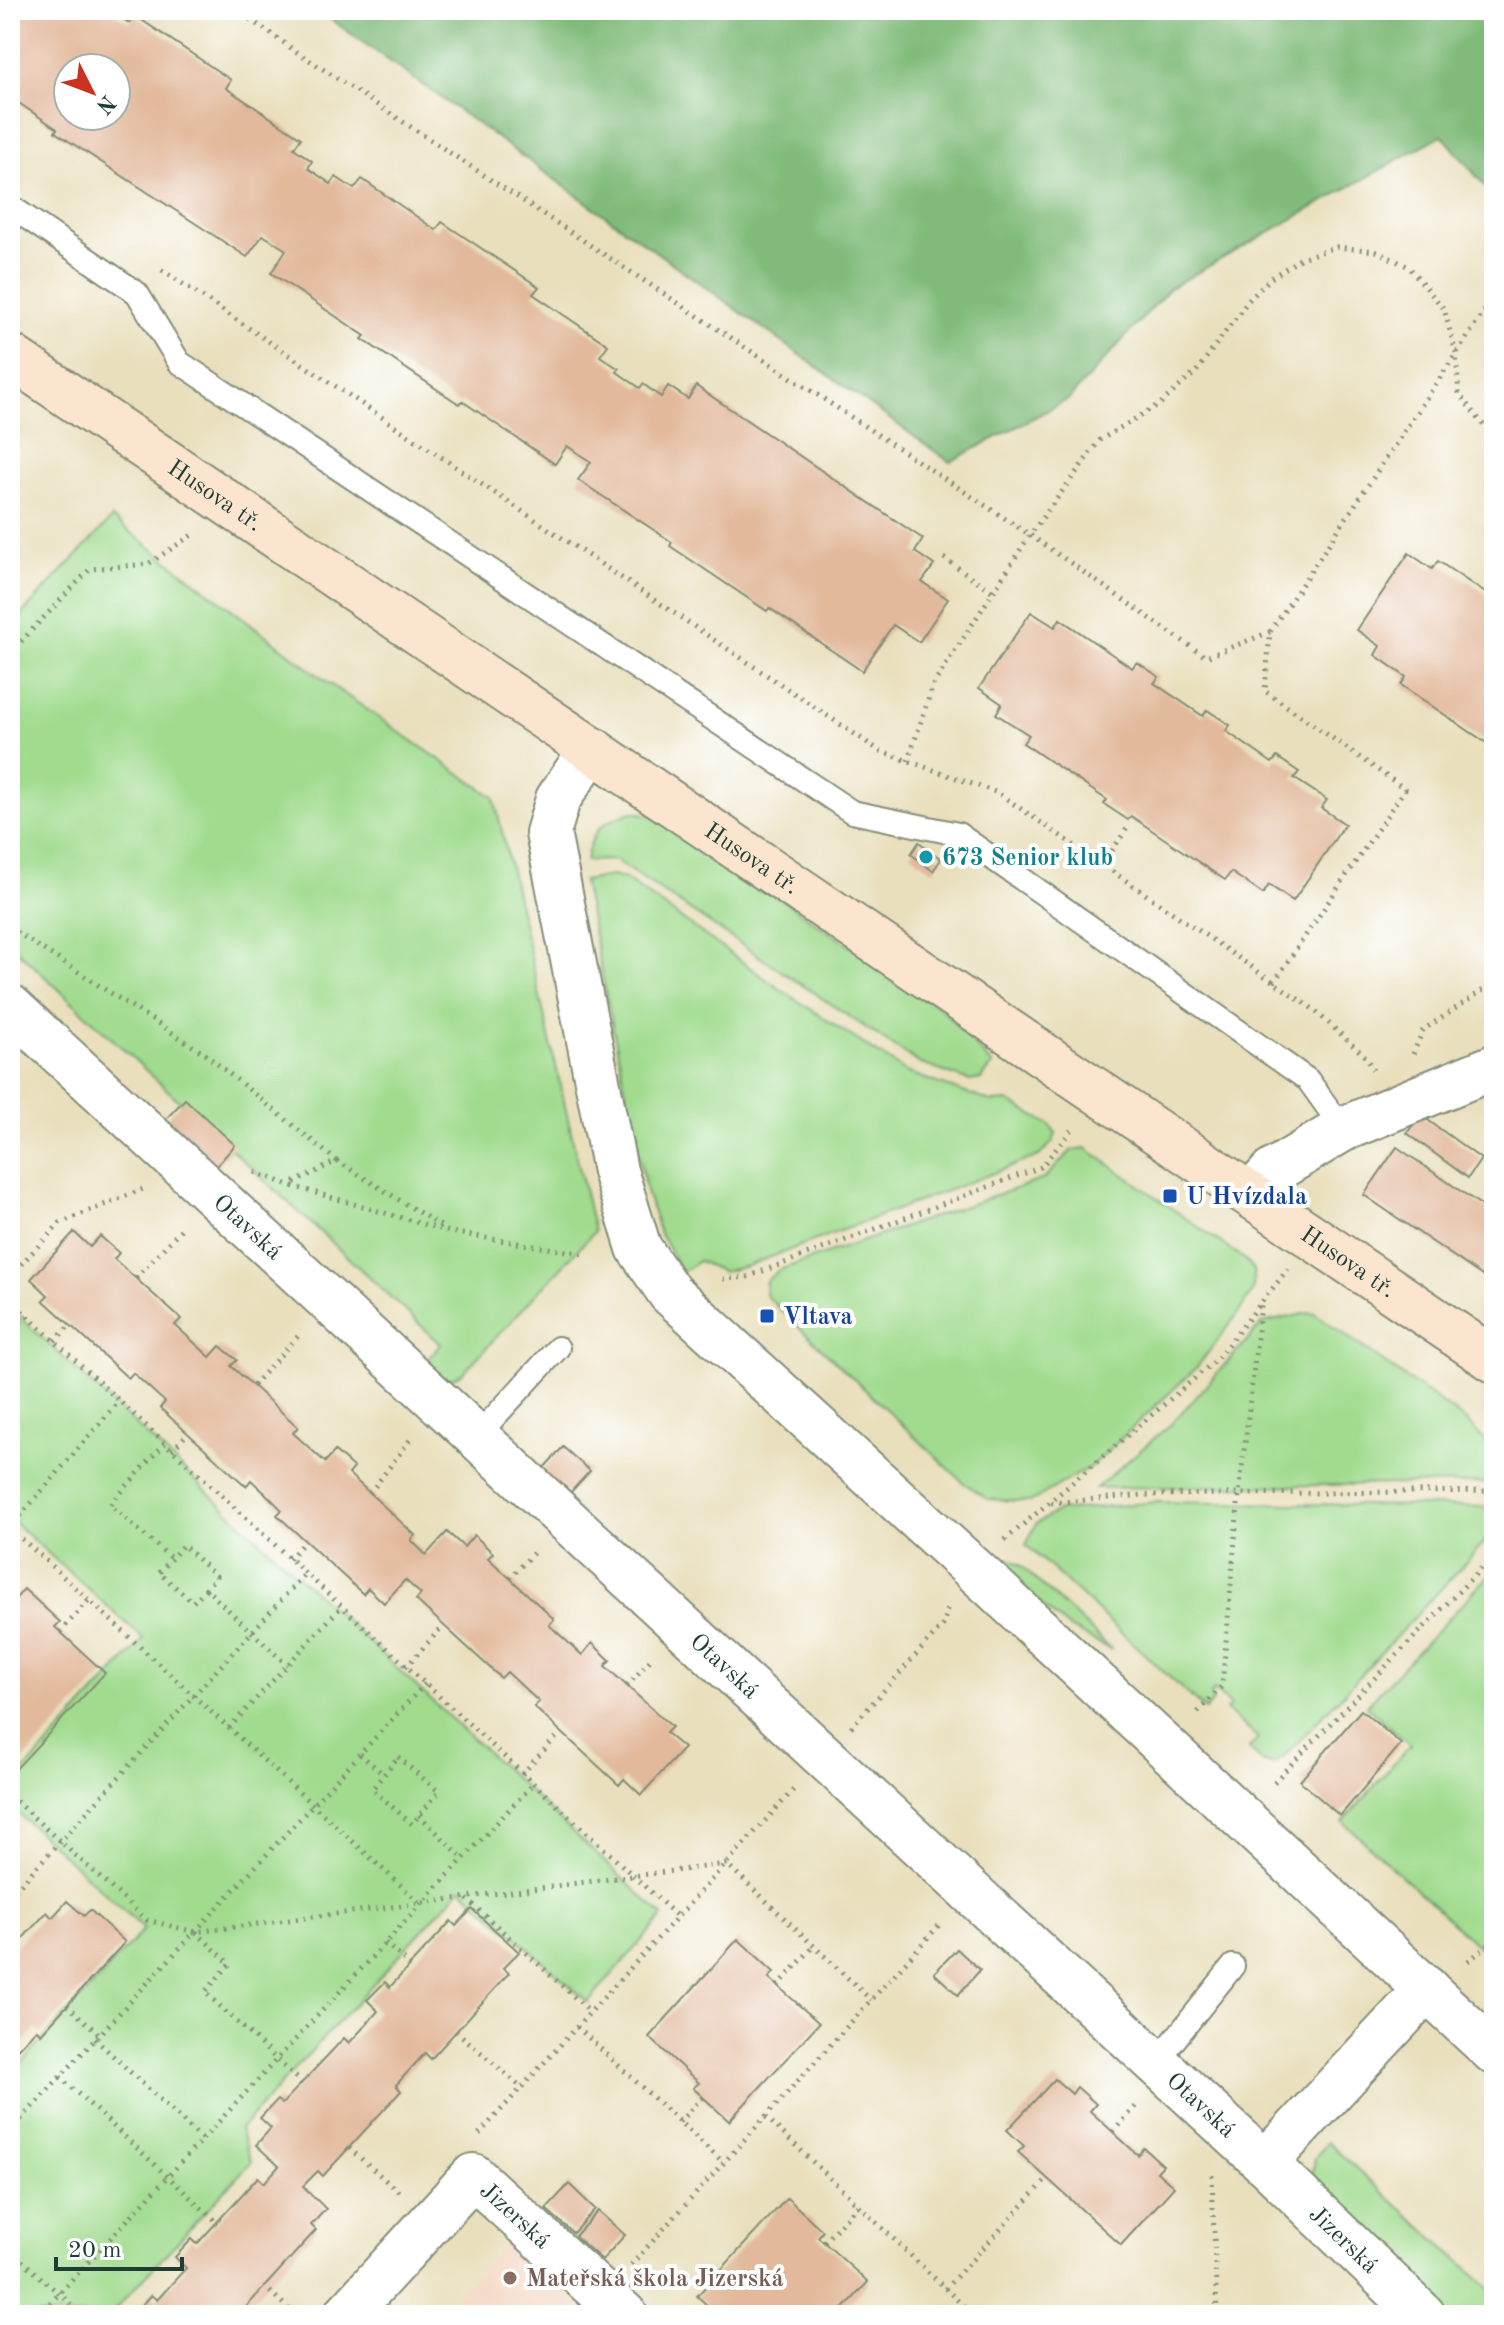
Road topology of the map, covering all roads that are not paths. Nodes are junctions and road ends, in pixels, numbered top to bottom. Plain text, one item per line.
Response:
1 (10, 206) edge
2 (10, 356) edge
3 (592, 749) junction
4 (10, 1007) edge
5 (1494, 1067) edge
6 (1343, 1129) junction
7 (1251, 1195) junction
8 (558, 1348) dead end
9 (1494, 1360) edge
10 (476, 1437) junction
11 (1233, 1966) dead end
12 (1427, 1989) junction
13 (1494, 2052) edge
14 (1151, 2079) junction
15 (1265, 2163) junction
16 (614, 2305) edge
17 (346, 2315) edge
18 (1423, 2315) edge

1 - 6 lane
2 - 3 street, Husova tř.
3 - 7 street, Husova tř.
3 - 12 street
4 - 10 street, Otavská
5 - 6 street
6 - 7 street
7 - 9 street, Husova tř.
8 - 10 lane
10 - 14 street, Otavská
11 - 14 lane
12 - 13 street
12 - 15 street
14 - 15 street, Otavská
15 - 18 street, Jizerská
16 - 17 street, Jizerská

